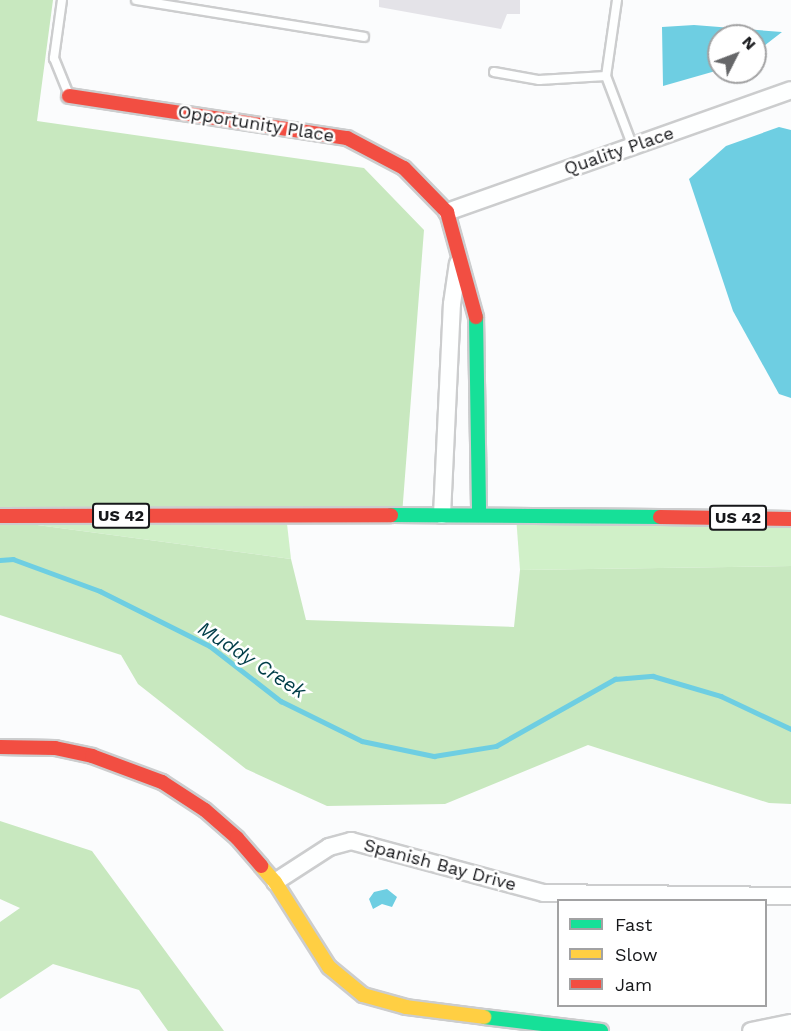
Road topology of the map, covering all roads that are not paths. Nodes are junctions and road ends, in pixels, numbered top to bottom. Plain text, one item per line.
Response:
1 (62, 0) edge
2 (136, 0) edge
3 (617, 0) edge
4 (364, 37) dead end
5 (494, 72) dead end
6 (606, 76) junction
7 (791, 90) edge
8 (69, 96) joint
9 (633, 147) junction
10 (447, 212) junction
11 (459, 254) junction
12 (442, 515) junction
13 (479, 515) junction
14 (0, 516) edge
15 (791, 519) edge
16 (0, 747) edge
17 (274, 882) junction
18 (791, 896) edge
19 (791, 1023) edge
20 (601, 1031) edge
21 (751, 1031) edge

1 - 8 lane
2 - 4 lane
3 - 6 lane
5 - 6 lane
6 - 9 lane
7 - 9 street, Quality Place
8 - 10 street, Opportunity Place
9 - 10 street, Quality Place
10 - 11 street, Opportunity Place
11 - 12 street, Opportunity Place
11 - 13 street, Opportunity Place
12 - 13 street, US 42
12 - 14 street, US 42
13 - 15 street, US 42
16 - 17 street
17 - 18 street, Spanish Bay Drive
17 - 20 street
19 - 21 street

